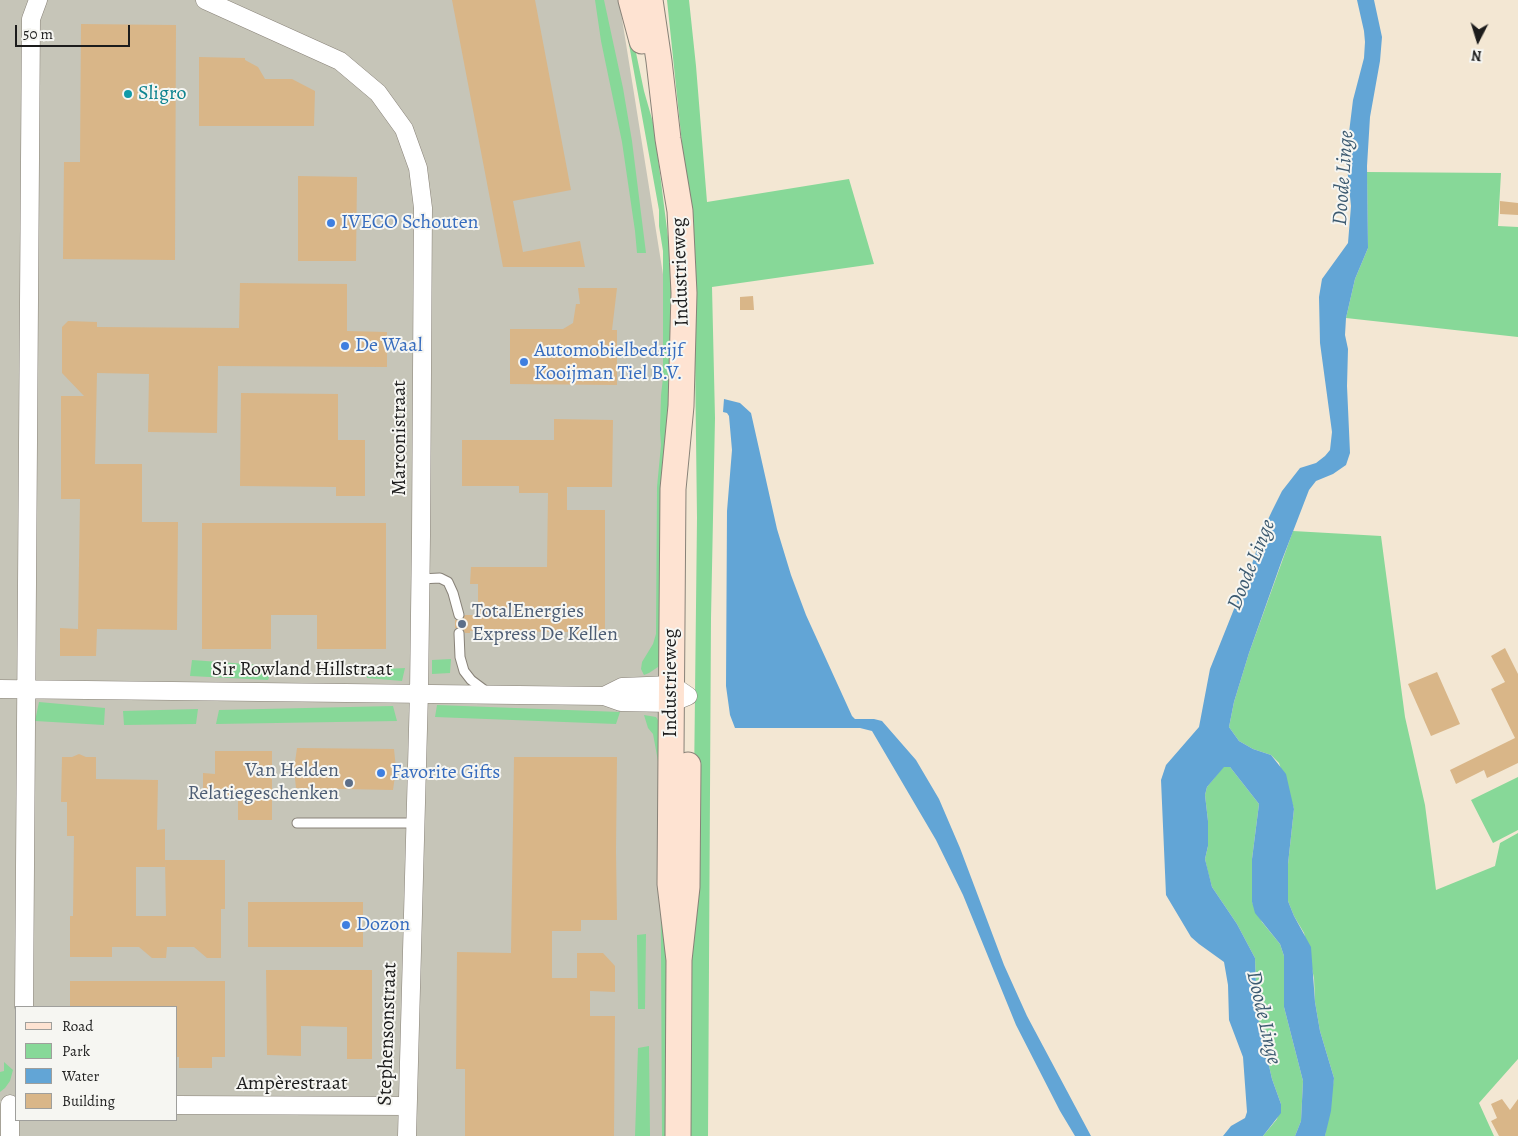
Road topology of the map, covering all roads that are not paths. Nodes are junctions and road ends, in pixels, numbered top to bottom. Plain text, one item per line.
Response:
1 (38, 0) edge
2 (205, 0) edge
3 (631, 0) edge
4 (650, 0) edge
5 (668, 139) junction
6 (420, 579) junction
7 (459, 615) dead end
8 (459, 633) dead end
9 (0, 689) edge
10 (25, 690) junction
11 (419, 692) junction
12 (491, 695) junction
13 (677, 695) junction
14 (297, 822) dead end
15 (415, 823) junction
16 (24, 1006) edge
17 (9, 1104) edge
18 (178, 1105) edge
19 (407, 1106) junction
20 (10, 1136) edge
21 (407, 1136) edge
22 (678, 1136) edge

1 - 10 street
2 - 6 street, Marconistraat
3 - 5 main road, Industrieweg
4 - 5 main road, Industrieweg
5 - 13 main road, Industrieweg
6 - 7 lane
6 - 11 street, Marconistraat
8 - 12 lane
9 - 10 street, Sir Rowland Hillstraat
10 - 11 street, Sir Rowland Hillstraat
10 - 16 street
11 - 12 street, Sir Rowland Hillstraat
11 - 15 street, Stephensonstraat
12 - 13 street, Sir Rowland Hillstraat
13 - 22 main road, Industrieweg
14 - 15 lane
15 - 19 street, Stephensonstraat
17 - 20 street
18 - 19 street, Ampèrestraat
19 - 21 street, Stephensonstraat

